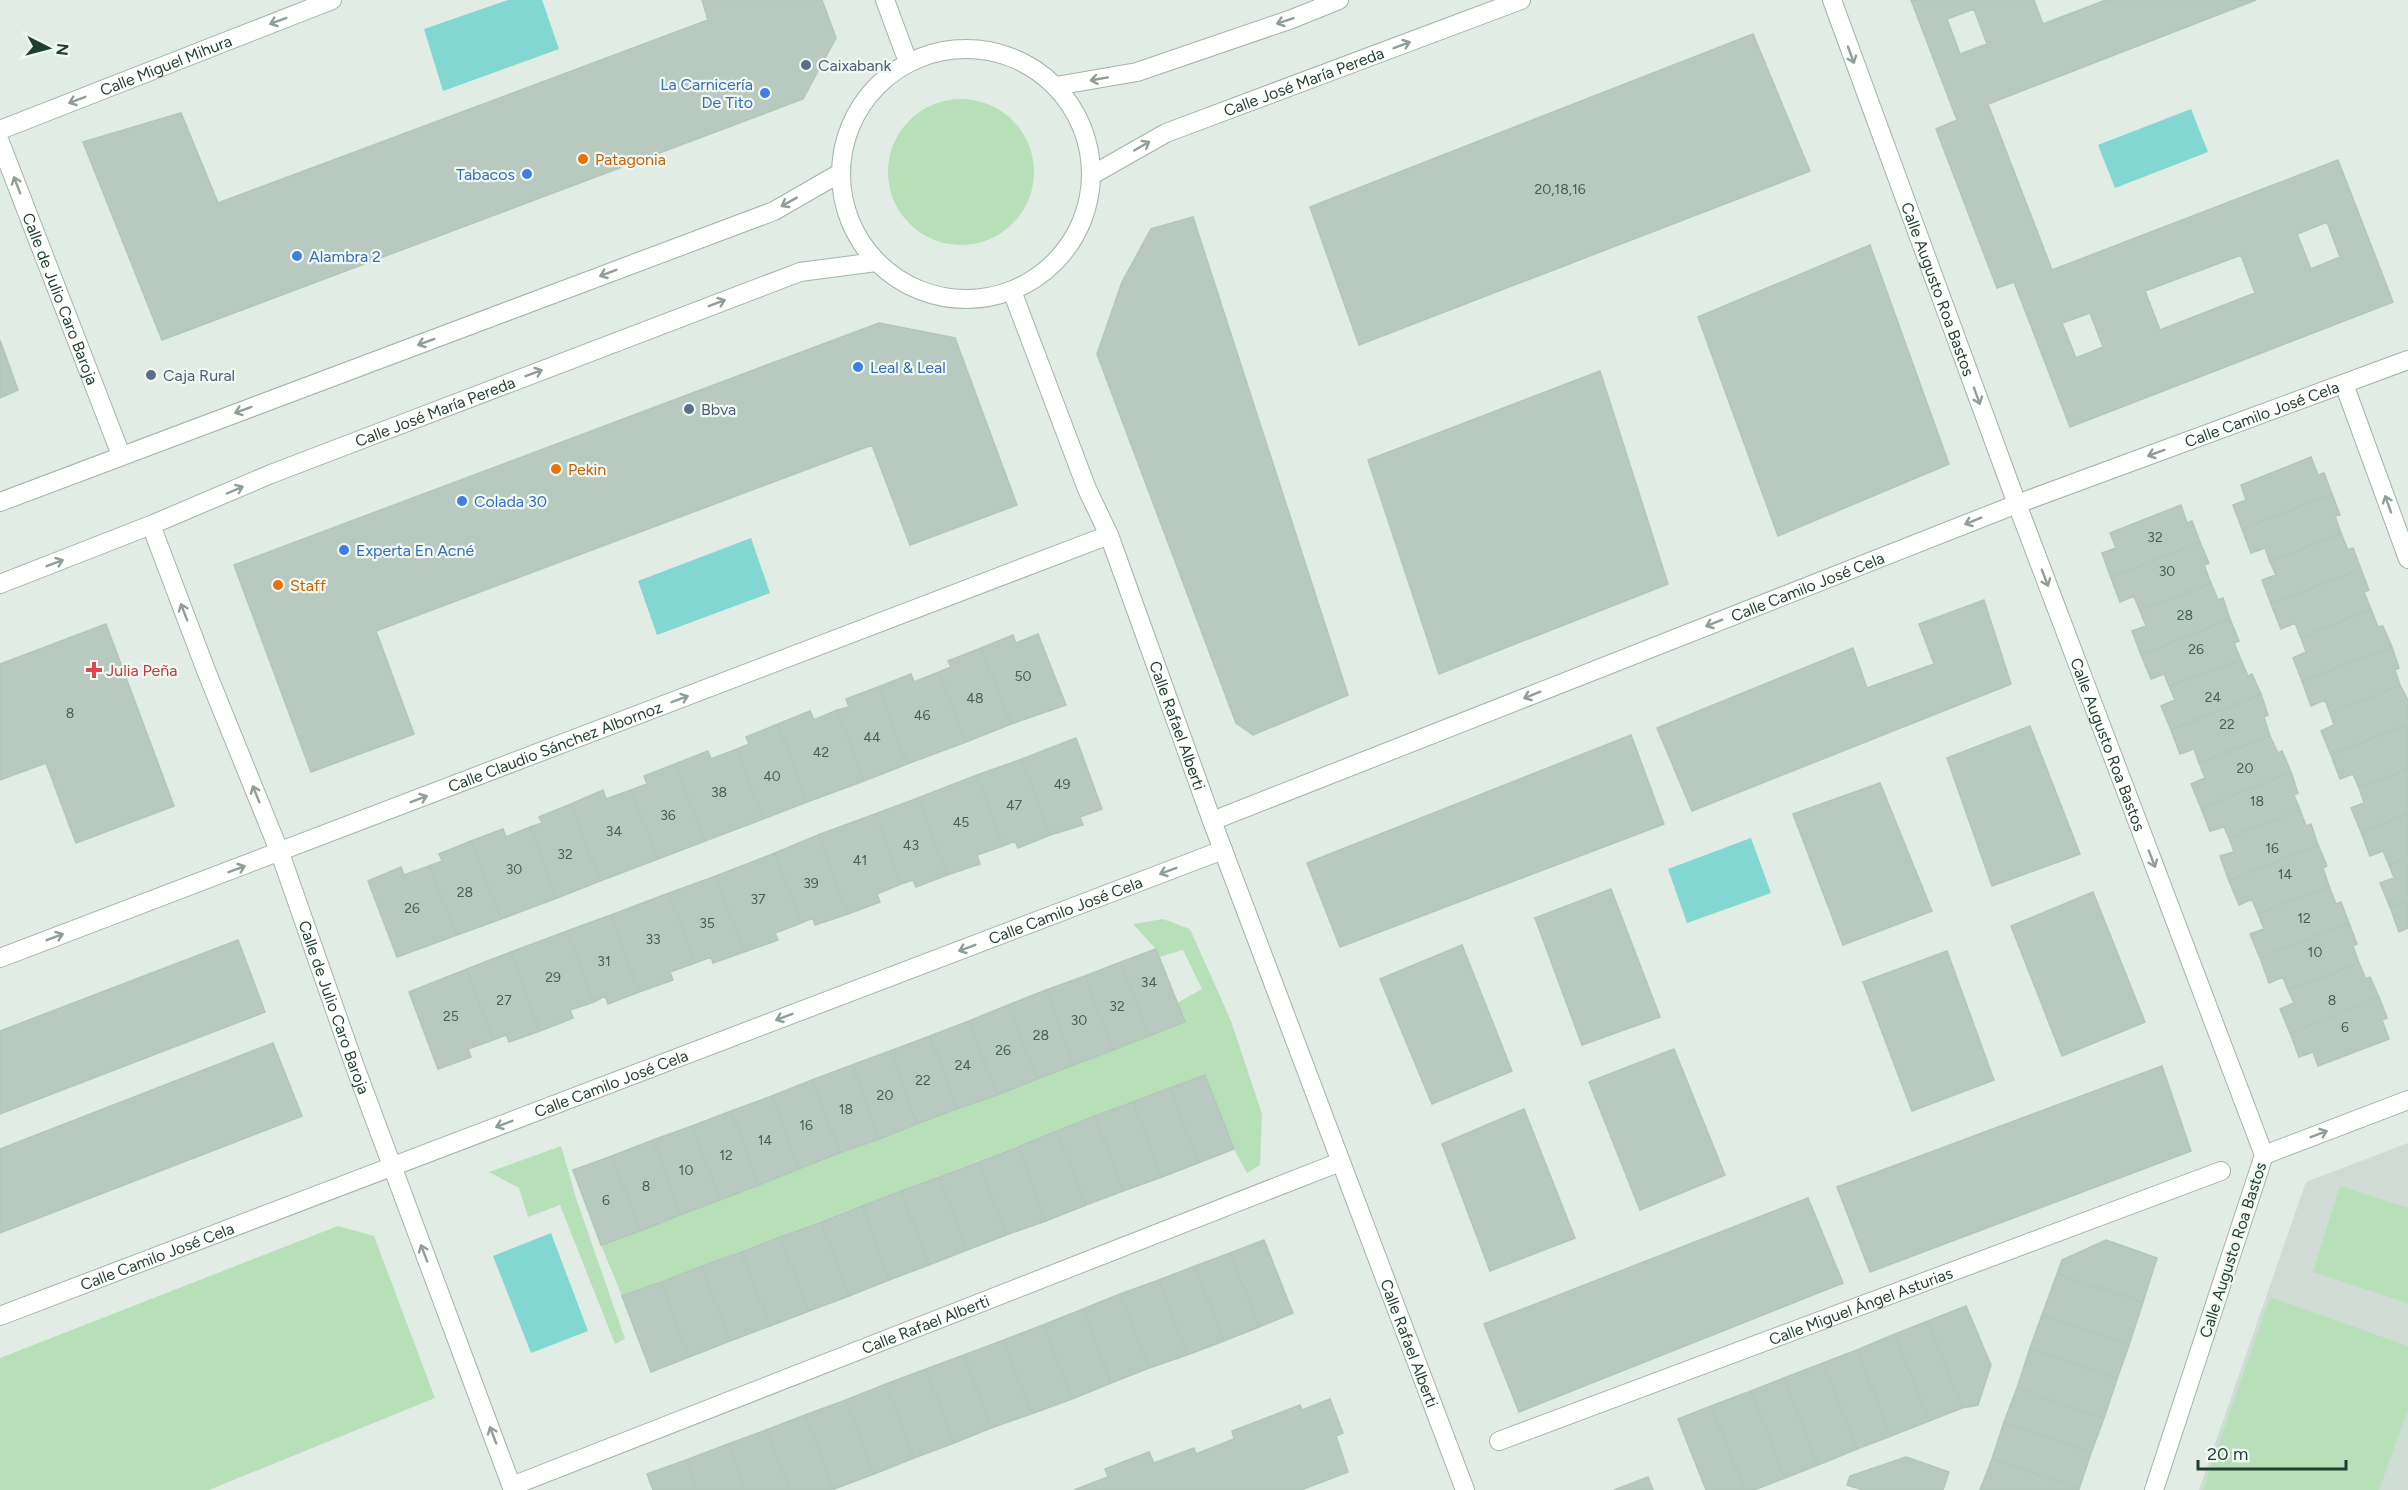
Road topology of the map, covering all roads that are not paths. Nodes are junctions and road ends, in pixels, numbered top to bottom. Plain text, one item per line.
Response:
1 (332, 0) edge
2 (885, 0) edge
3 (1339, 0) edge
4 (1521, 0) edge
5 (1832, 0) edge
6 (908, 62) junction
7 (1056, 86) junction
8 (0, 130) edge
9 (0, 142) edge
10 (840, 173) junction
11 (1092, 175) junction
12 (876, 262) junction
13 (1012, 291) junction
14 (2408, 360) edge
15 (2344, 384) junction
16 (121, 455) junction
17 (0, 502) edge
18 (2017, 504) junction
19 (151, 525) junction
20 (1109, 535) junction
21 (2408, 558) edge
22 (0, 584) edge
23 (1212, 821) junction
24 (1223, 850) junction
25 (280, 853) junction
26 (0, 958) edge
27 (2408, 1100) edge
28 (2264, 1155) junction
29 (1340, 1162) junction
30 (393, 1167) junction
31 (2221, 1171) dead end
32 (0, 1316) edge
33 (1499, 1441) dead end
34 (512, 1488) edge
35 (1465, 1490) edge
36 (2154, 1490) edge

1 -> 8 street, Calle Miguel Mihura
2 - 6 street
3 -> 7 street
11 -> 4 street, Calle José María Pereda
5 -> 18 street, Calle Augusto Roa Bastos
6 - 7 street
6 - 10 street
7 - 11 street
16 -> 9 street, Calle de Julio Caro Baroja
10 - 12 street
10 -> 16 street
11 - 13 street
12 - 13 street
19 -> 12 street, Calle José María Pereda
13 - 20 street, Calle Rafael Alberti
14 - 15 street, Calle Camilo José Cela
15 -> 18 street, Calle Camilo José Cela
21 -> 15 street
16 - 17 street
18 -> 23 street, Calle Camilo José Cela
18 -> 28 street, Calle Augusto Roa Bastos
22 -> 19 street, Calle José María Pereda
25 -> 19 street, Calle de Julio Caro Baroja
20 - 23 street, Calle Rafael Alberti
25 -> 20 street, Calle Claudio Sánchez Albornoz
23 - 24 street, Calle Rafael Alberti
24 - 29 street, Calle Rafael Alberti
24 -> 30 street, Calle Camilo José Cela
26 -> 25 street, Calle Claudio Sánchez Albornoz
25 - 30 street, Calle de Julio Caro Baroja
28 -> 27 street
28 - 36 street, Calle Augusto Roa Bastos
29 - 34 street, Calle Rafael Alberti
29 - 35 street, Calle Rafael Alberti
30 - 32 street, Calle Camilo José Cela
34 -> 30 street, Calle de Julio Caro Baroja
31 - 33 street, Calle Miguel Ángel Asturias

